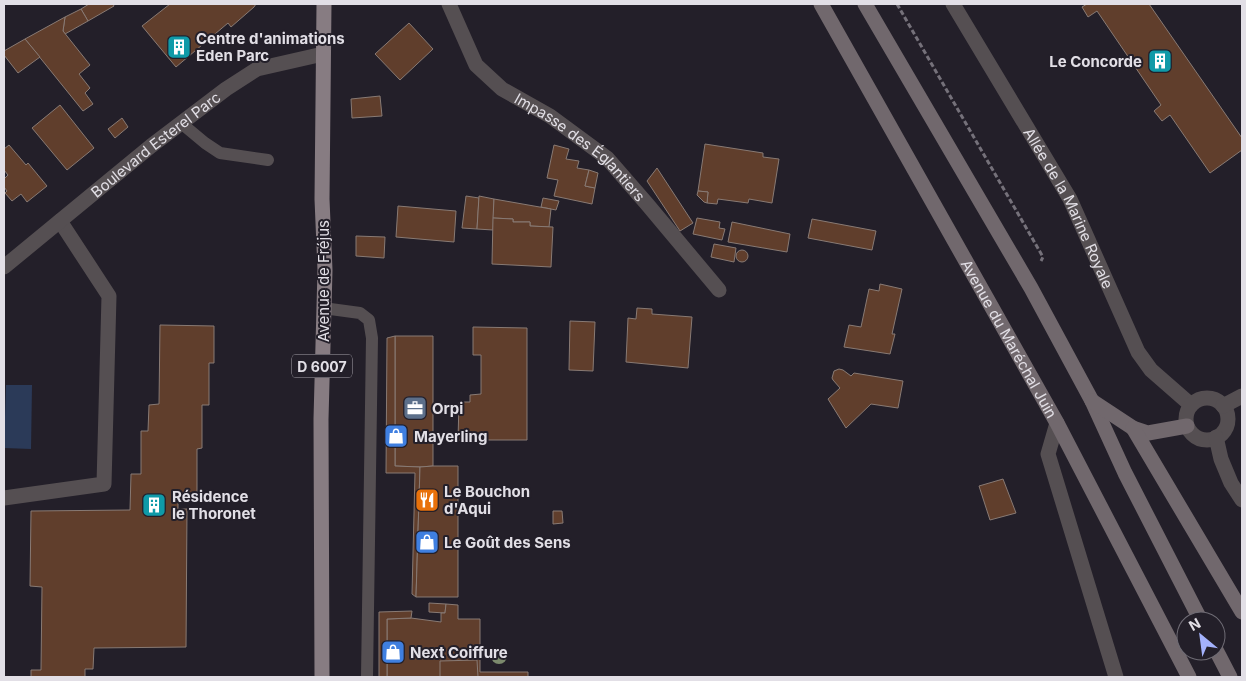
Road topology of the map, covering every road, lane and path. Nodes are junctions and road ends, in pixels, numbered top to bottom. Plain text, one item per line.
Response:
1 (324, 4) edge
2 (449, 4) edge
3 (822, 4) edge
4 (865, 4) edge
5 (897, 4) edge
6 (953, 4) edge
7 (323, 54) junction
8 (181, 123) junction
9 (268, 160) dead end
10 (60, 221) junction
11 (1043, 257) dead end
12 (4, 267) edge
13 (719, 290) dead end
14 (323, 308) junction
15 (1242, 396) edge
16 (1092, 401) junction
17 (1191, 406) junction
18 (1224, 406) junction
19 (1057, 423) junction
20 (1187, 426) junction
21 (1133, 428) junction
22 (1216, 438) junction
23 (4, 498) edge
24 (1242, 500) edge
25 (1196, 611) edge
26 (1242, 612) edge
27 (1222, 661) edge
28 (322, 677) edge
29 (367, 677) edge
30 (1116, 677) edge
31 (1189, 677) edge
32 (1230, 677) edge

1 - 7 main road, Avenue de Fréjus / D 6007
2 - 13 street, Impasse des Églantiers
3 - 19 main road, Avenue du Maréchal Juin
4 - 16 main road
5 - 11 path
6 - 17 street, Allée de la Marine Royale
7 - 8 street, Boulevard Esterel Parc
7 - 14 main road, Avenue de Fréjus / D 6007
8 - 9 lane
8 - 10 street, Boulevard Esterel Parc
10 - 12 street, Boulevard Esterel Parc
10 - 23 street
14 - 28 main road, Avenue de Fréjus / D 6007
14 - 29 lane
15 - 18 street
16 - 21 main road
16 - 25 main road
17 - 18 street
17 - 20 street
18 - 22 street
19 - 30 street
19 - 31 main road, Avenue du Maréchal Juin
20 - 21 main road
20 - 22 street
21 - 26 main road
22 - 24 street
27 - 32 main road

